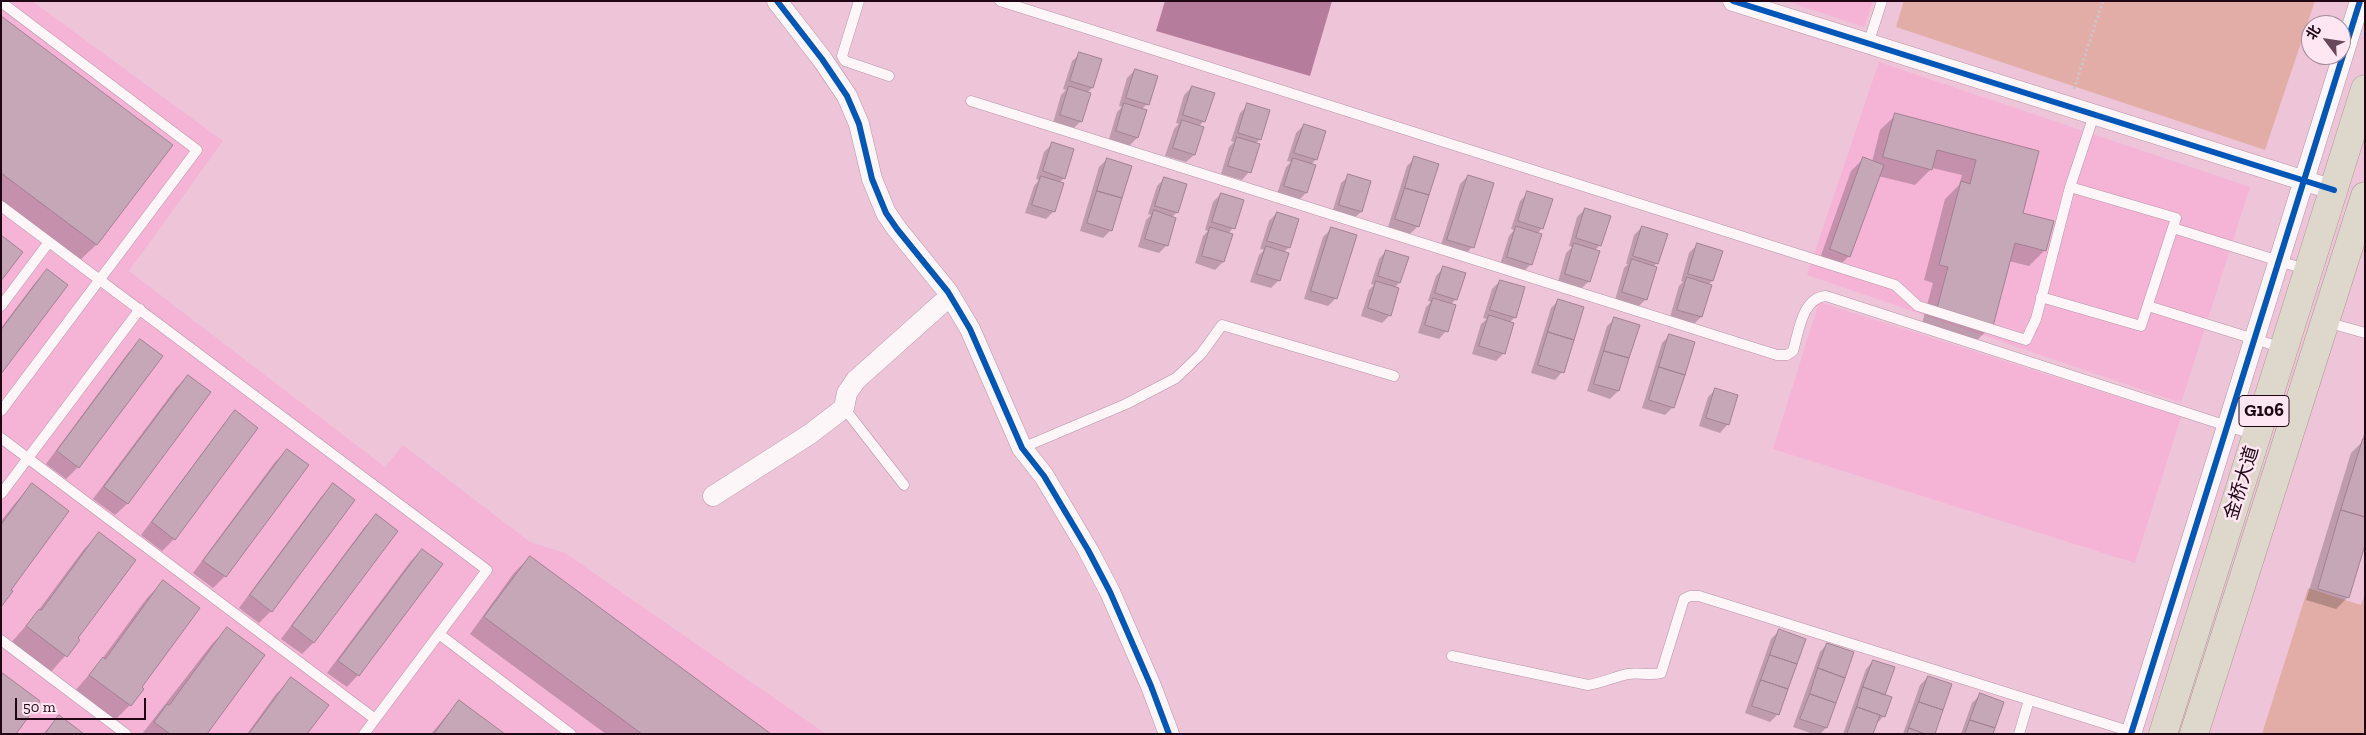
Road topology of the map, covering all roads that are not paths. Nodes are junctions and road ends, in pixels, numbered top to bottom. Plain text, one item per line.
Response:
1 (777, 1) edge
2 (859, 1) edge
3 (1000, 1) edge
4 (1733, 1) edge
5 (1882, 1) edge
6 (2360, 1) edge
7 (1, 2) edge
8 (1868, 44) junction
9 (889, 76) dead end
10 (2365, 89) edge
11 (971, 101) dead end
12 (2094, 114) junction
13 (2304, 180) junction
14 (2070, 187) junction
15 (2334, 190) junction
16 (2365, 198) edge
17 (2, 209) edge
18 (2173, 228) junction
19 (49, 242) junction
20 (2279, 261) junction
21 (2309, 270) junction
22 (100, 280) junction
23 (950, 296) junction
24 (2041, 296) junction
25 (1, 306) edge
26 (2148, 306) junction
27 (140, 309) junction
28 (2325, 322) junction
29 (2365, 333) edge
30 (2254, 339) junction
31 (2284, 349) junction
32 (1394, 376) dead end
33 (844, 408) junction
34 (1, 410) edge
35 (2227, 426) junction
36 (2257, 436) junction
37 (1, 438) edge
38 (1022, 448) junction
39 (28, 458) junction
40 (904, 486) dead end
41 (1, 494) edge
42 (713, 496) dead end
43 (439, 634) junction
44 (1, 640) edge
45 (1452, 656) dead end
46 (2029, 700) junction
47 (375, 719) junction
48 (2133, 733) edge
49 (126, 734) edge
50 (364, 734) edge
51 (571, 734) edge
52 (1169, 734) edge
53 (2019, 734) edge
54 (2163, 734) edge
55 (2194, 734) edge

1 - 23 street
2 - 9 lane
3 - 24 lane
4 - 8 street
5 - 8 lane
6 - 13 street
7 - 22 lane
8 - 12 street
10 - 15 highway, 金桥大道 / G106
11 - 35 lane
12 - 13 street
12 - 14 lane
13 - 15 street
13 - 20 street
14 - 18 lane
14 - 24 lane
15 - 21 highway, 金桥大道 / G106
16 - 28 highway, 金桥大道 / G106
17 - 19 lane
18 - 20 lane
18 - 26 lane
19 - 22 lane
19 - 25 lane
20 - 21 lane
20 - 30 street
21 - 31 highway, 金桥大道 / G106
22 - 27 lane
22 - 34 lane
23 - 33 street
23 - 38 street
24 - 26 lane
26 - 30 lane
27 - 39 lane
27 - 43 lane
28 - 29 lane
28 - 55 highway, 金桥大道 / G106
30 - 31 lane
30 - 35 street
31 - 36 highway, 金桥大道 / G106
32 - 38 lane
33 - 40 lane
33 - 42 street
35 - 36 lane
35 - 48 street
36 - 54 highway, 金桥大道 / G106
37 - 39 lane
38 - 52 street
39 - 41 lane
39 - 47 lane
43 - 47 lane
43 - 51 lane
44 - 49 lane
45 - 46 lane
46 - 48 lane
46 - 53 lane
47 - 50 lane

